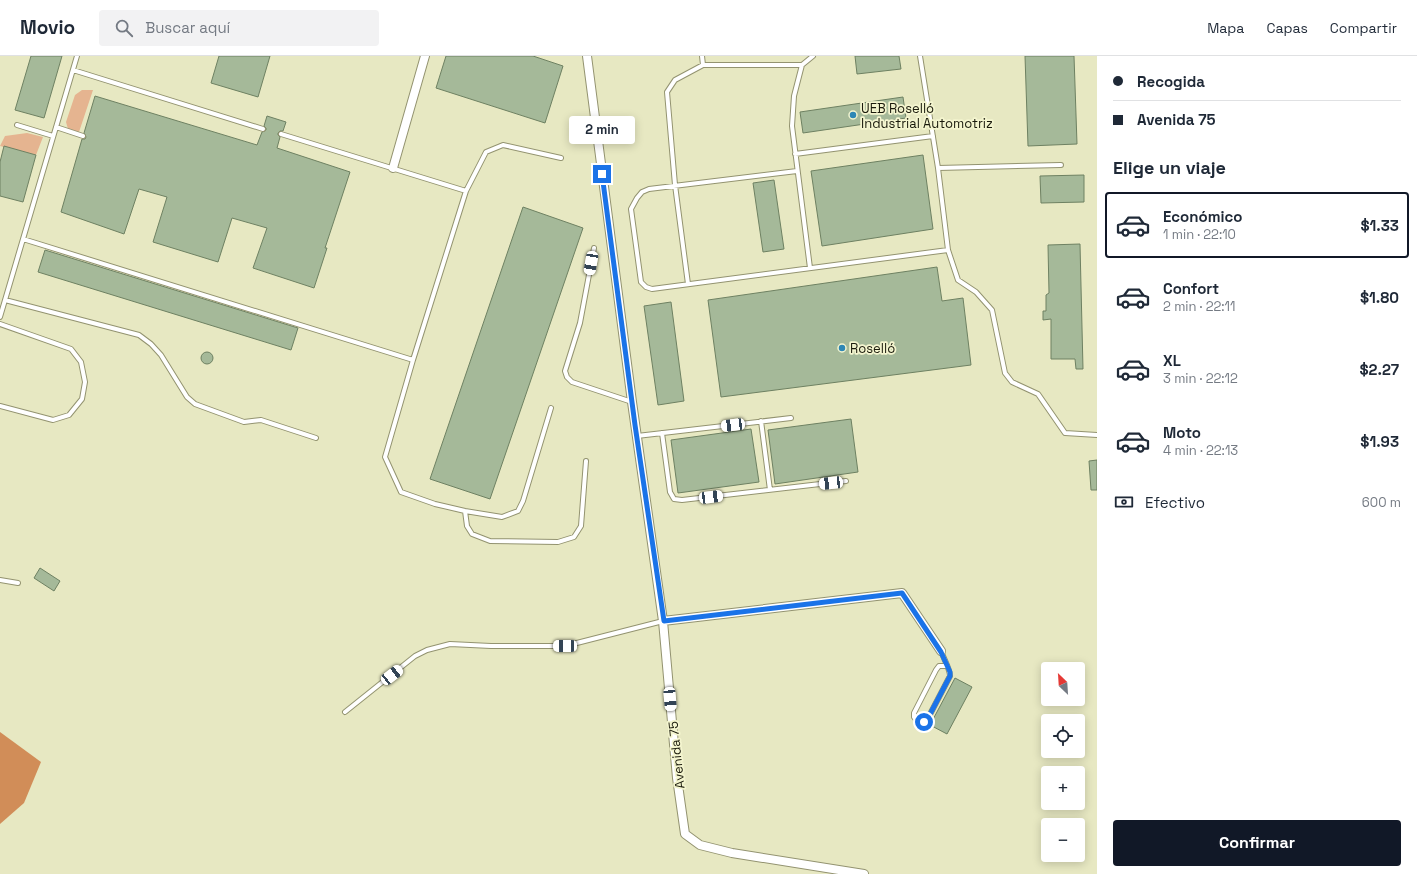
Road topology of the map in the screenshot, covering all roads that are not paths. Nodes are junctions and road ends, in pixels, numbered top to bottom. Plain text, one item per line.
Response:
1 (77, 56) edge
2 (425, 56) edge
3 (587, 56) edge
4 (702, 56) edge
5 (813, 56) edge
6 (920, 56) edge
7 (703, 65) junction
8 (802, 65) junction
9 (73, 70) junction
10 (17, 125) dead end
11 (56, 128) junction
12 (263, 129) dead end
13 (281, 134) dead end
14 (54, 136) junction
15 (83, 136) dead end
16 (933, 136) junction
17 (794, 154) junction
18 (561, 158) dead end
19 (1062, 165) dead end
20 (393, 168) junction
21 (938, 168) junction
22 (797, 170) junction
23 (675, 185) junction
24 (466, 191) junction
25 (23, 239) junction
26 (594, 248) dead end
27 (948, 250) junction
28 (810, 268) junction
29 (688, 284) junction
30 (5, 300) junction
31 (0, 317) edge
32 (0, 324) edge
33 (413, 360) junction
34 (632, 402) junction
35 (0, 406) edge
36 (551, 408) dead end
37 (791, 418) dead end
38 (761, 421) junction
39 (662, 433) junction
40 (1097, 435) edge
41 (637, 436) junction
42 (316, 438) dead end
43 (586, 461) dead end
44 (846, 481) dead end
45 (770, 490) junction
46 (465, 511) junction
47 (0, 580) edge
48 (18, 582) dead end
49 (664, 621) junction
50 (941, 652) joint
51 (947, 666) junction
52 (345, 712) dead end
53 (864, 874) edge

1 - 9 lane
2 - 20 street
3 - 34 street, Avenida 75
4 - 7 lane
5 - 8 lane
6 - 16 lane
7 - 8 lane
7 - 23 lane
8 - 17 lane
9 - 11 lane
9 - 12 lane
10 - 14 lane
11 - 14 lane
11 - 15 lane
13 - 20 lane
14 - 25 lane
16 - 17 lane
16 - 21 lane
17 - 22 lane
18 - 24 lane
19 - 21 lane
20 - 24 lane
21 - 27 lane
22 - 23 lane
22 - 28 lane
23 - 29 lane
23 - 29 lane
24 - 33 lane
25 - 30 lane
25 - 33 lane
26 - 34 lane
27 - 28 lane
27 - 40 lane
28 - 29 lane
30 - 31 lane
30 - 42 lane
32 - 35 lane
33 - 46 lane
34 - 41 street, Avenida 75
36 - 46 lane
37 - 38 lane
38 - 39 lane
38 - 45 lane
39 - 41 lane
39 - 45 lane
41 - 49 street, Avenida 75
43 - 46 lane
44 - 45 lane
47 - 48 lane
49 - 50 street
49 - 52 lane
49 - 53 street, Avenida 75
50 - 51 lane
51 - 51 lane

